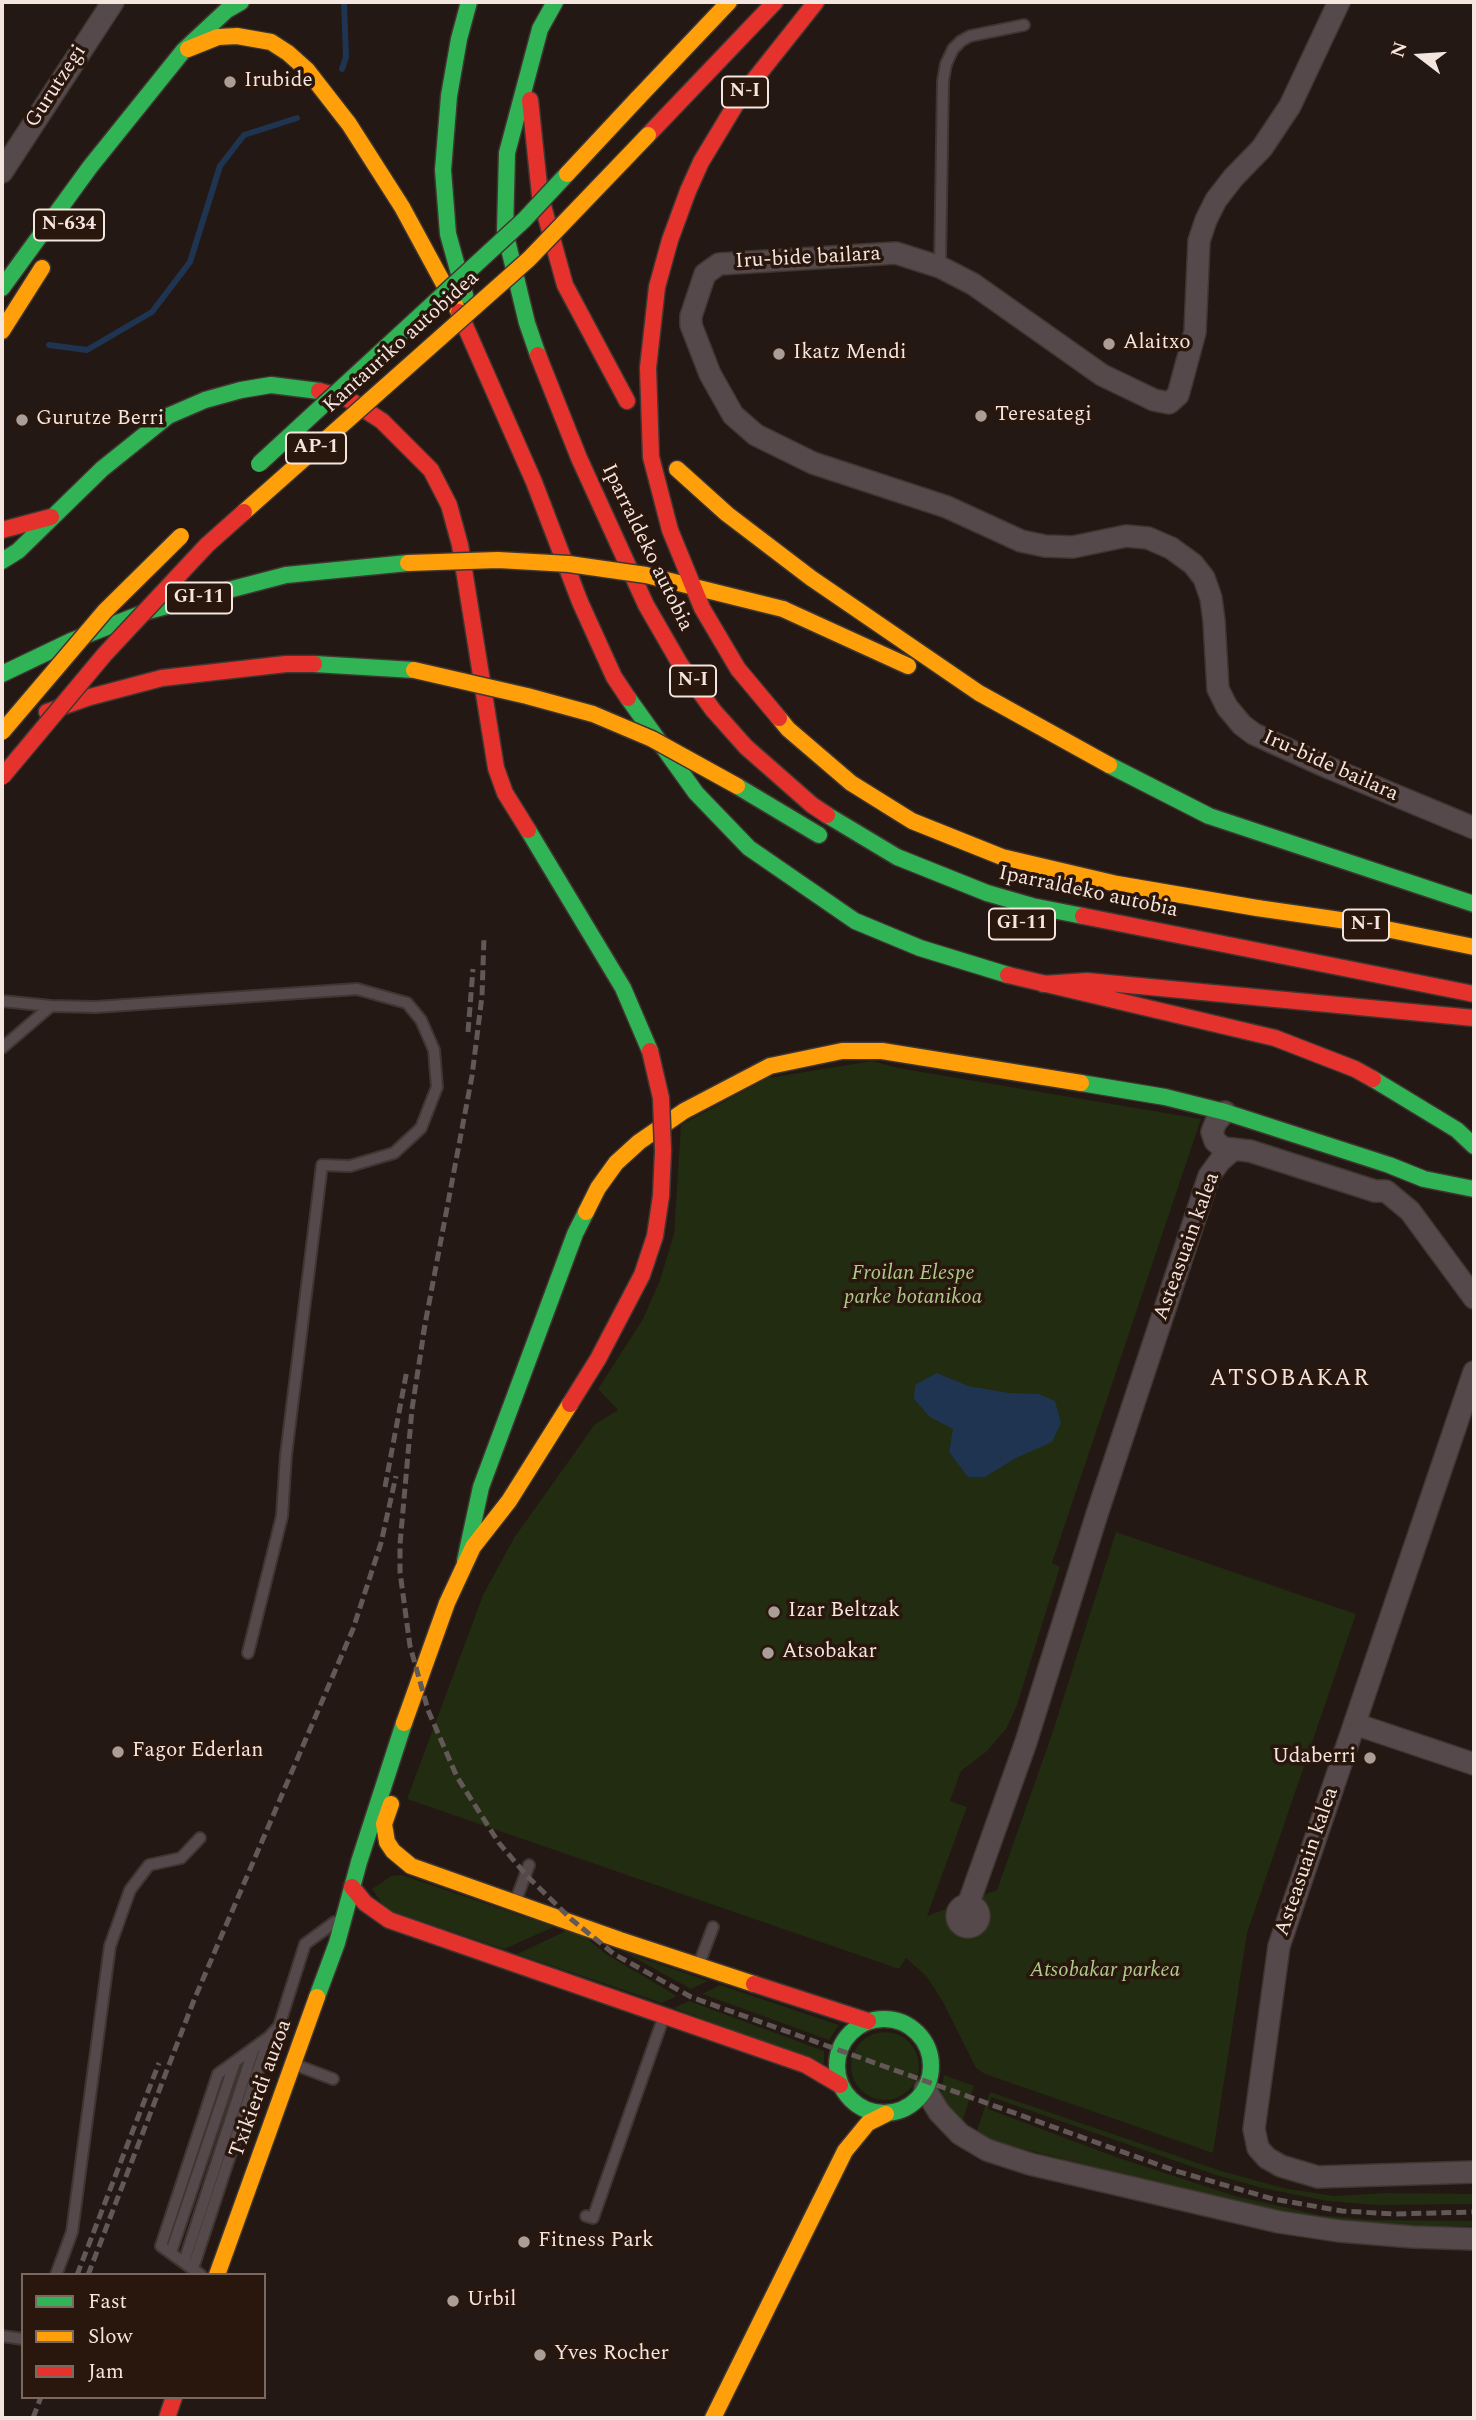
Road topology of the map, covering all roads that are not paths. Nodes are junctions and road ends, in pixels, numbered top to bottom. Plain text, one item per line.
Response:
1 (113, 2) edge
2 (241, 2) edge
3 (469, 2) edge
4 (555, 2) edge
5 (729, 2) edge
6 (775, 2) edge
7 (816, 2) edge
8 (1339, 2) edge
9 (1024, 25) dead end
10 (184, 50) junction
11 (151, 65) dead end
12 (529, 96) dead end
13 (132, 116) junction
14 (107, 121) dead end
15 (90, 166) junction
16 (2, 172) edge
17 (79, 209) dead end
18 (24, 230) dead end
19 (52, 253) dead end
20 (940, 267) junction
21 (2, 288) edge
22 (2, 331) edge
23 (627, 401) dead end
24 (677, 469) dead end
25 (242, 480) dead end
26 (534, 482) junction
27 (55, 516) junction
28 (192, 526) dead end
29 (2, 530) edge
30 (6, 567) edge
31 (2, 674) edge
32 (979, 693) junction
33 (2, 730) edge
34 (2, 778) edge
35 (1474, 828) edge
36 (830, 842) dead end
37 (1474, 904) edge
38 (1139, 944) dead end
39 (1474, 947) edge
40 (1337, 965) junction
41 (1043, 984) junction
42 (1470, 993) edge
43 (2, 1001) edge
44 (51, 1006) junction
45 (1469, 1017) edge
46 (2, 1048) edge
47 (1226, 1112) junction
48 (1474, 1146) edge
49 (1234, 1149) junction
50 (1390, 1165) junction
51 (1474, 1189) edge
52 (1386, 1191) junction
53 (1474, 1298) edge
54 (1474, 1372) edge
55 (509, 1501) junction
56 (466, 1561) junction
57 (248, 1653) dead end
58 (1355, 1724) junction
59 (1474, 1764) edge
60 (200, 1838) dead end
61 (529, 1865) dead end
62 (411, 1866) junction
63 (352, 1887) junction
64 (515, 1902) junction
65 (968, 1905) dead end
66 (343, 1916) junction
67 (713, 1927) dead end
68 (698, 1966) junction
69 (664, 2015) junction
70 (868, 2021) junction
71 (269, 2037) junction
72 (254, 2048) junction
73 (293, 2064) junction
74 (333, 2079) dead end
75 (839, 2085) junction
76 (925, 2089) junction
77 (886, 2114) junction
78 (1474, 2172) edge
79 (586, 2216) dead end
80 (1474, 2239) edge
81 (192, 2268) edge
82 (57, 2273) edge
83 (218, 2273) edge
84 (2, 2336) edge
85 (21, 2339) edge
86 (173, 2399) edge
87 (167, 2418) edge
88 (713, 2418) edge

1 - 16 street, Gurutzegi
2 - 10 main road, N-634
3 - 26 main road
4 - 40 main road, Iparraldeko autobia / N-I
5 - 25 main road, Kantauriko autobidea / AP-1, bridge
6 - 34 main road, Kantauriko autobidea / AP-1, bridge
7 - 39 main road, N-I, bridge
8 - 20 street, Iru-bide bailara
9 - 20 lane
10 - 13 main road, N-634
10 - 26 main road
11 - 15 main road, N-634
12 - 23 main road
13 - 15 main road, N-634
13 - 17 main road, N-634
14 - 18 main road, N-634
15 - 21 main road, N-634
19 - 22 main road, N-634
20 - 35 street, Iru-bide bailara
24 - 32 main road
26 - 41 main road
27 - 29 main road
27 - 30 main road
27 - 55 main road, bridge
28 - 33 main road, bridge
31 - 32 main road, GI-11, bridge
32 - 37 main road, GI-11
33 - 36 main road, bridge
38 - 40 main road
40 - 42 main road, Iparraldeko autobia / N-I
41 - 45 main road
41 - 48 main road
43 - 44 lane
44 - 46 lane
44 - 57 lane
47 - 49 street
47 - 50 main road
47 - 56 main road
49 - 52 street, Asteasuain kalea
49 - 65 street, Asteasuain kalea
50 - 51 main road
50 - 52 street
52 - 53 street, Asteasuain kalea
54 - 58 street, Asteasuain kalea
55 - 56 main road
55 - 62 main road
56 - 63 main road, Txikierdi auzoa
58 - 59 street
58 - 78 street, Asteasuain kalea
60 - 82 lane
61 - 64 lane
62 - 63 main road
62 - 64 main road
63 - 66 main road, Txikierdi auzoa
63 - 69 main road
64 - 68 main road
66 - 71 lane
66 - 73 main road, Txikierdi auzoa
67 - 68 lane
68 - 70 main road
69 - 75 main road
69 - 79 lane
70 - 75 main road
70 - 76 main road
71 - 72 lane
71 - 81 lane
72 - 81 lane
72 - 81 lane
73 - 74 lane
73 - 83 main road, Txikierdi auzoa
75 - 77 main road
76 - 77 main road
76 - 80 street
77 - 88 main road
84 - 85 lane
86 - 87 main road

